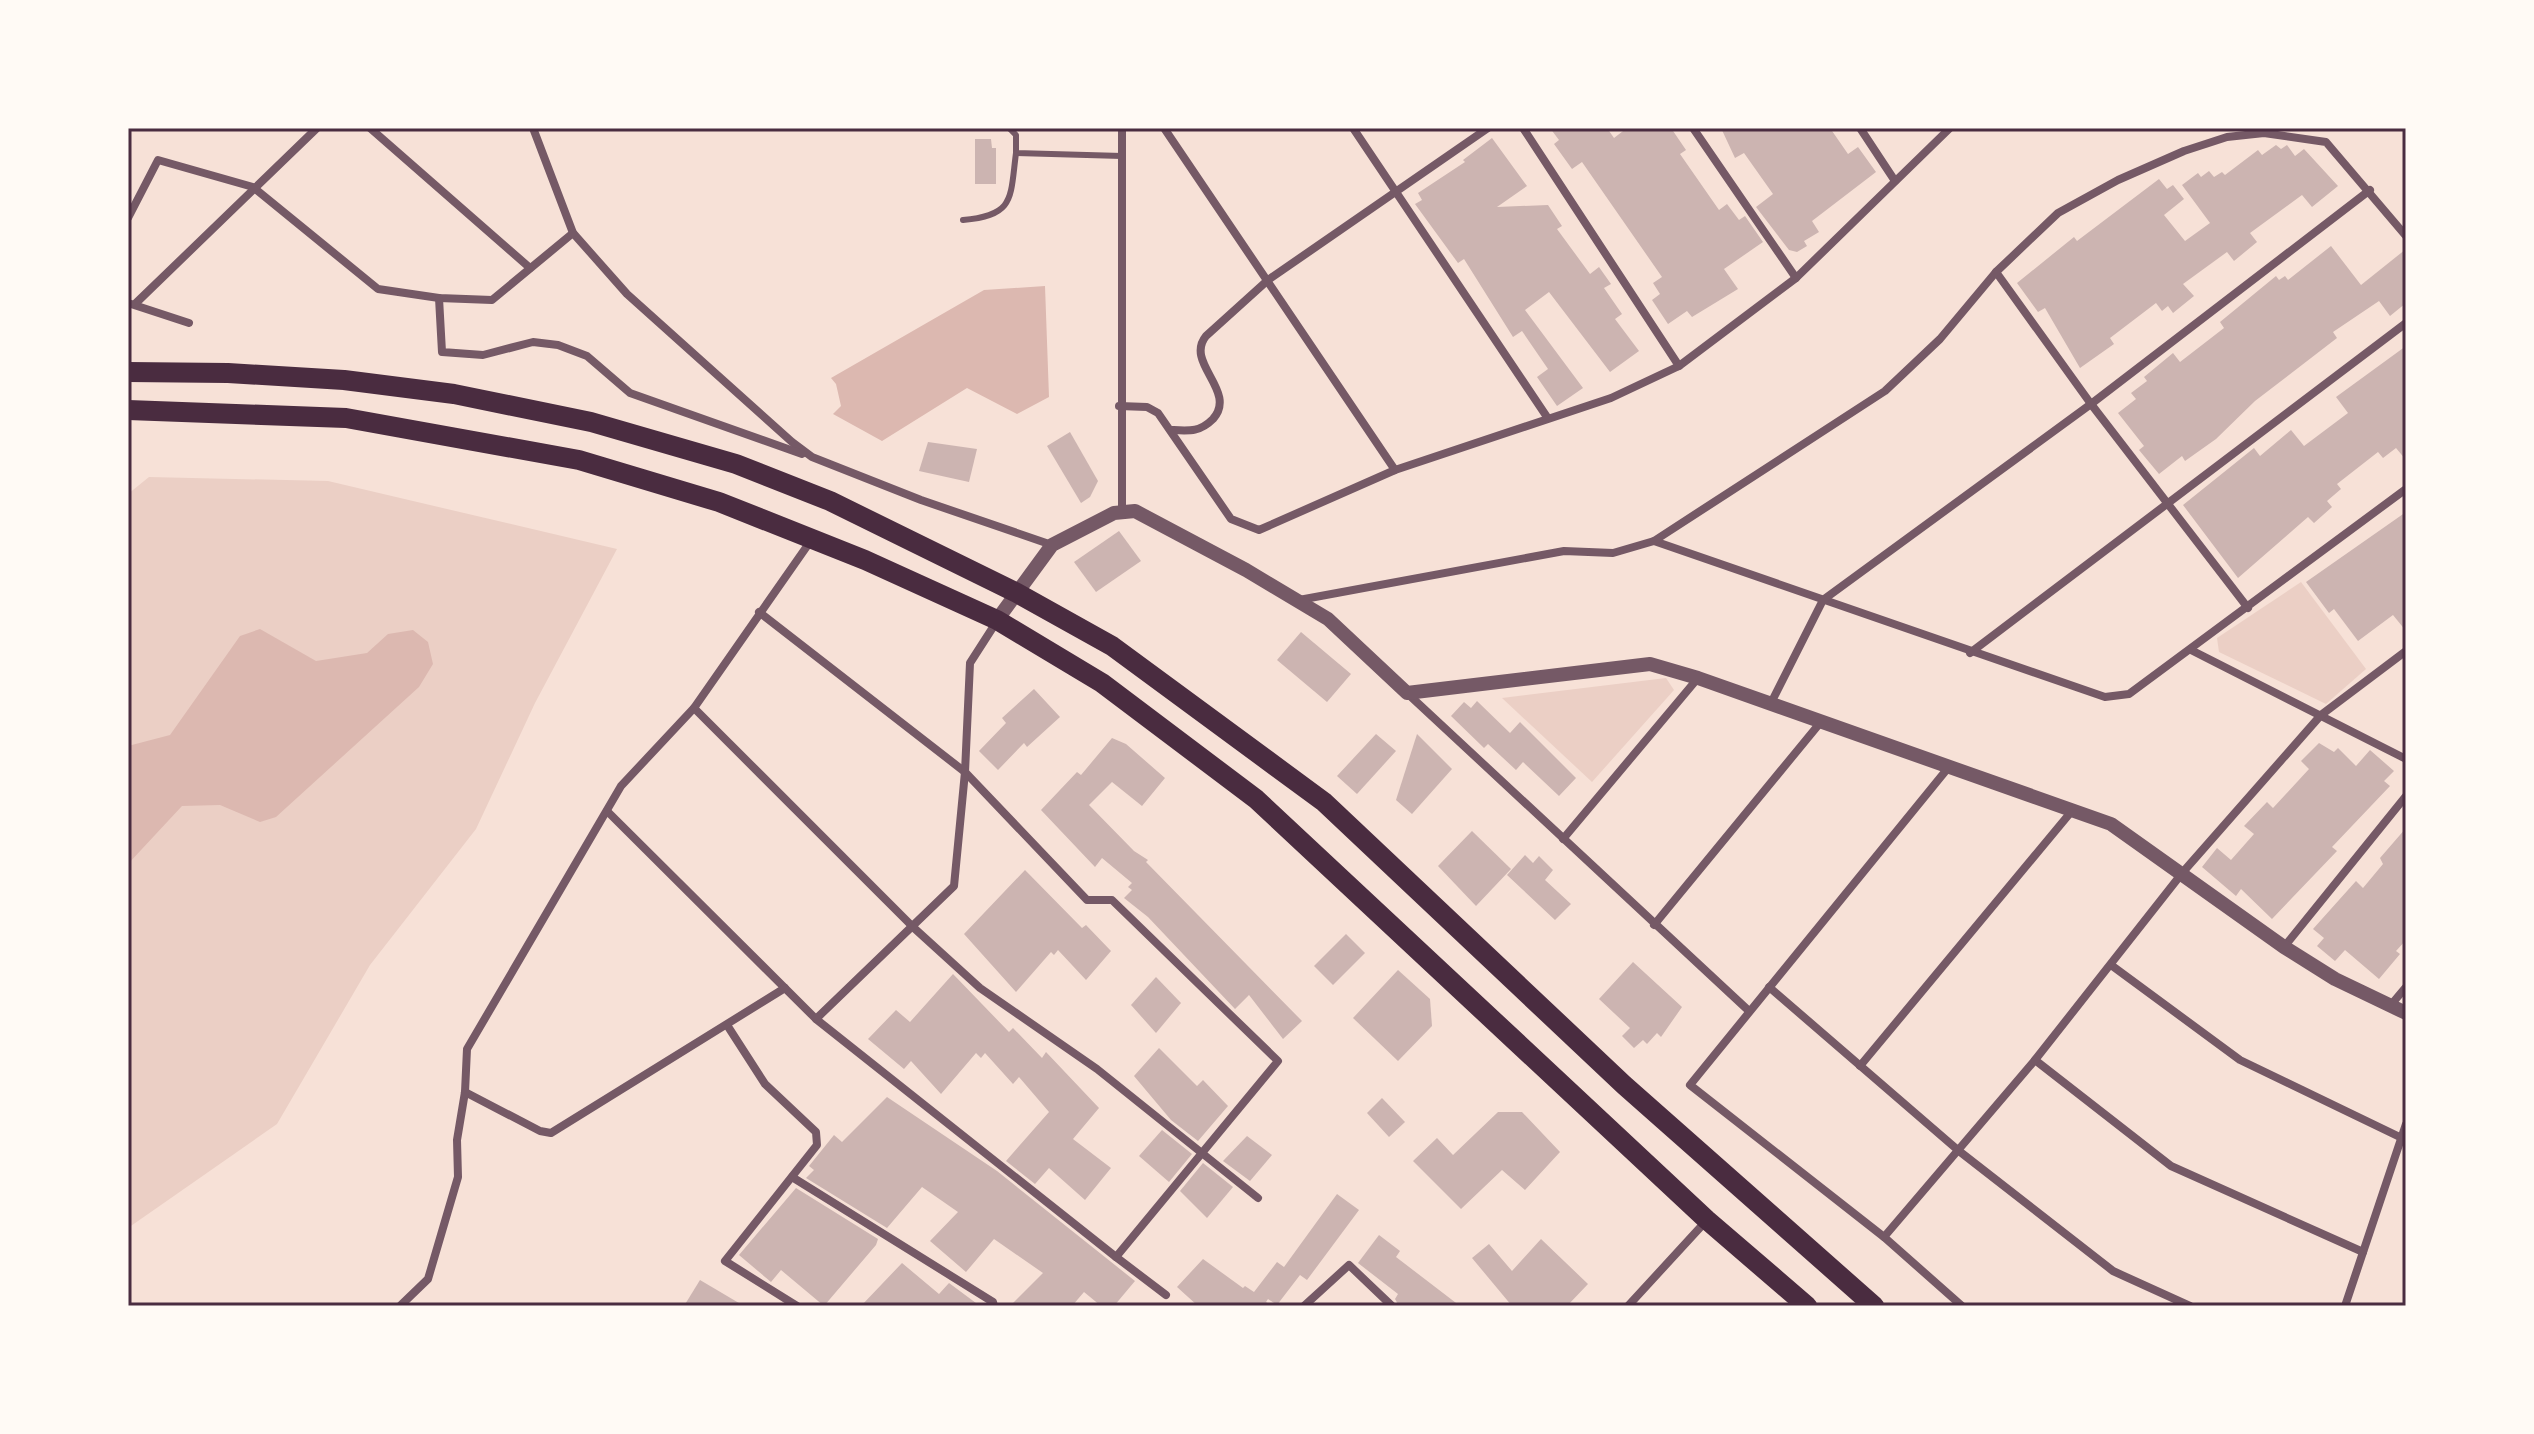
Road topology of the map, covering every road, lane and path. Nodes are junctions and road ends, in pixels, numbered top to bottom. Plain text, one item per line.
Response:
1 (317, 128) edge
2 (370, 128) edge
3 (533, 128) edge
4 (1009, 128) edge
5 (1122, 128) edge
6 (1164, 128) edge
7 (1353, 128) edge
8 (1488, 128) edge
9 (1523, 128) edge
10 (1693, 128) edge
11 (1860, 128) edge
12 (1950, 128) edge
13 (1016, 153) junction
14 (1122, 156) junction
15 (1895, 181) junction
16 (253, 187) junction
17 (2370, 190) junction
18 (1397, 193) junction
19 (128, 218) edge
20 (963, 220) dead end
21 (573, 233) junction
22 (2406, 236) edge
23 (530, 268) junction
24 (1996, 272) junction
25 (1796, 278) junction
26 (1268, 280) junction
27 (439, 298) junction
28 (131, 303) edge
29 (189, 323) dead end
30 (2406, 323) edge
31 (1679, 366) junction
32 (128, 372) edge
33 (2091, 404) junction
34 (1119, 406) junction
35 (128, 410) edge
36 (1547, 417) junction
37 (1172, 430) junction
38 (812, 457) junction
39 (1395, 470) junction
40 (2406, 489) edge
41 (2166, 502) junction
42 (1122, 511) junction
43 (812, 538) junction
44 (1654, 541) junction
45 (1052, 545) junction
46 (1017, 593) junction
47 (1298, 600) junction
48 (1823, 600) junction
49 (2248, 608) junction
50 (759, 612) junction
51 (997, 620) junction
52 (2191, 650) junction
53 (2406, 651) edge
54 (1970, 653) junction
55 (1698, 678) junction
56 (1407, 693) junction
57 (1771, 703) junction
58 (694, 708) junction
59 (2321, 715) junction
60 (1820, 723) junction
61 (2406, 759) edge
62 (1948, 768) junction
63 (965, 772) junction
64 (2406, 796) edge
65 (607, 811) junction
66 (2071, 812) junction
67 (1563, 839) junction
68 (2183, 872) junction
69 (1654, 925) junction
70 (914, 928) junction
71 (2284, 947) junction
72 (2111, 965) junction
73 (1769, 987) junction
74 (2406, 987) edge
75 (785, 988) junction
76 (2390, 1006) junction
77 (1749, 1011) junction
78 (2406, 1013) edge
79 (816, 1019) junction
80 (727, 1025) junction
81 (2035, 1060) junction
82 (1860, 1066) junction
83 (465, 1092) junction
84 (2406, 1124) edge
85 (2403, 1139) edge
86 (1959, 1151) junction
87 (1202, 1153) junction
88 (792, 1177) junction
89 (1258, 1198) dead end
90 (1707, 1220) junction
91 (1884, 1237) junction
92 (2363, 1252) junction
93 (1116, 1257) junction
94 (1166, 1295) dead end
95 (400, 1306) edge
96 (797, 1306) edge
97 (994, 1306) edge
98 (1304, 1306) edge
99 (1392, 1306) edge
100 (1628, 1306) edge
101 (1807, 1306) edge
102 (1874, 1306) edge
103 (1962, 1306) edge
104 (2190, 1306) edge
105 (2345, 1306) edge

1 - 16 street
2 - 23 street
3 - 21 street
4 - 13 lane
5 - 14 street
6 - 26 street
7 - 18 street
8 - 18 street
9 - 31 street
10 - 25 street
11 - 15 street
12 - 15 street
13 - 14 lane
13 - 20 lane
14 - 34 street
15 - 25 street
16 - 19 street
16 - 27 street
16 - 28 street
17 - 22 street
17 - 24 street
17 - 33 street
18 - 26 street
18 - 36 street
21 - 23 street
21 - 38 street
23 - 27 street
24 - 33 street
24 - 44 street
25 - 31 street
26 - 37 street
26 - 39 street
27 - 38 street
28 - 29 street
30 - 41 street
31 - 36 street
32 - 46 highway
33 - 41 street
33 - 48 street
34 - 37 street
34 - 42 street
35 - 43 highway
36 - 39 street
37 - 39 street
38 - 45 street
40 - 49 street
41 - 49 street
41 - 54 street
42 - 45 street
42 - 47 street
43 - 50 street
43 - 51 highway
44 - 47 street
44 - 48 street
45 - 46 street
46 - 51 street
46 - 102 highway
47 - 56 street
48 - 54 street
48 - 57 street
49 - 52 street
50 - 58 street
50 - 63 street
51 - 63 street
51 - 90 highway
52 - 54 street
52 - 59 street
53 - 59 street
55 - 56 street
55 - 57 street
55 - 67 street
56 - 67 street
57 - 60 street
58 - 65 street
58 - 70 street
59 - 61 street
59 - 68 street
60 - 62 street
60 - 69 street
62 - 66 street
62 - 73 street
63 - 70 street
63 - 87 street
64 - 71 street
65 - 75 street
65 - 83 street
66 - 68 street
66 - 82 street
67 - 69 street
68 - 71 street
68 - 72 street
69 - 77 street
70 - 79 street
70 - 87 street
71 - 76 street
72 - 81 street
72 - 85 street
73 - 77 street
73 - 82 street
74 - 76 street
75 - 79 street
75 - 80 street
76 - 78 street
77 - 91 street
79 - 93 street
80 - 83 street
80 - 88 street
81 - 86 street
81 - 92 street
82 - 86 street
83 - 95 street
84 - 85 street
85 - 92 street
86 - 91 street
86 - 104 street
87 - 89 street
87 - 93 street
88 - 96 street
88 - 97 street
90 - 100 street
90 - 101 highway
91 - 103 street
92 - 105 street
93 - 94 street
98 - 99 street

